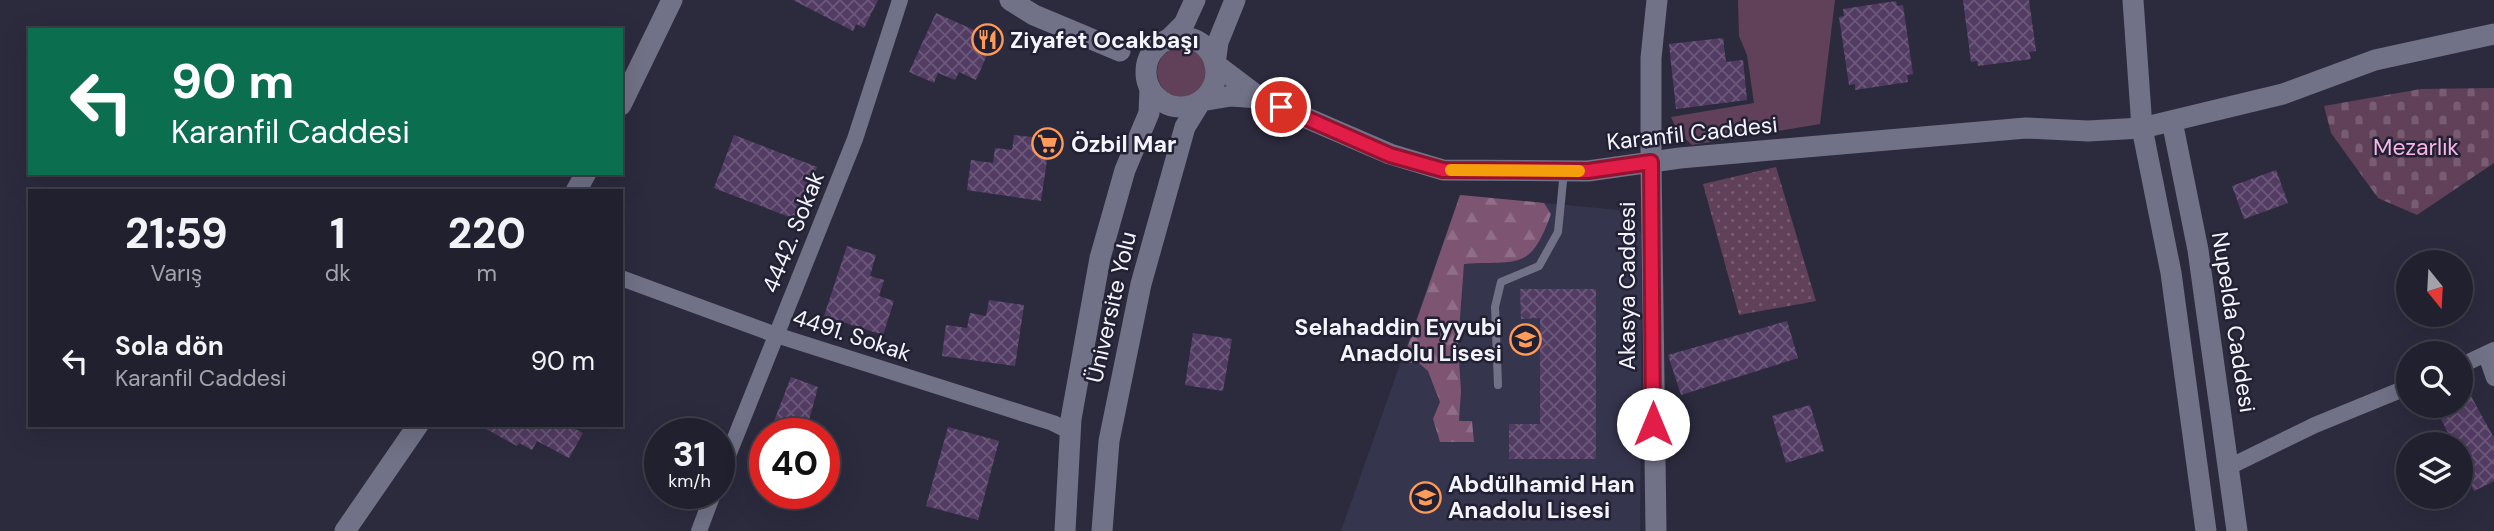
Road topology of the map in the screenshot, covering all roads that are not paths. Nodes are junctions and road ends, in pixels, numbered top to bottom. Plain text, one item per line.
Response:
1 (673, 0) edge
2 (900, 0) edge
3 (1010, 0) edge
4 (1195, 0) edge
5 (1236, 0) edge
6 (1657, 0) edge
7 (2133, 0) edge
8 (2494, 34) edge
9 (1163, 43) junction
10 (1120, 51) junction
11 (1215, 64) junction
12 (1148, 83) junction
13 (1260, 98) junction
14 (623, 100) edge
15 (1201, 101) junction
16 (2172, 121) junction
17 (2142, 128) junction
18 (1651, 162) junction
19 (1564, 171) junction
20 (623, 279) edge
21 (776, 335) junction
22 (2490, 353) edge
23 (2473, 360) edge
24 (2494, 378) edge
25 (1498, 385) dead end
26 (2396, 392) edge
27 (417, 427) edge
28 (1071, 432) junction
29 (735, 438) edge
30 (2229, 467) junction
31 (707, 509) edge
32 (345, 531) edge
33 (699, 531) edge
34 (1065, 531) edge
35 (1102, 531) edge
36 (1656, 531) edge
37 (2206, 531) edge
38 (2237, 531) edge

1 - 14 street
2 - 21 street, 4442. Sokak
3 - 10 street
4 - 9 street
5 - 11 street
6 - 18 street, Akasya Caddesi
7 - 17 street
8 - 16 street, Karanfil Caddesi
9 - 10 street
9 - 11 street
9 - 12 street
10 - 12 street
11 - 13 street
11 - 15 street
12 - 15 street
12 - 28 street
13 - 15 street
13 - 19 street, Karanfil Caddesi
15 - 35 street, Üniversite Yolu
16 - 17 street, Karanfil Caddesi
16 - 30 street, Nupelda Caddesi
17 - 18 street, Karanfil Caddesi
17 - 37 street
18 - 19 street, Karanfil Caddesi
18 - 36 street, Akasya Caddesi
19 - 25 lane
20 - 21 street, 4491. Sokak
21 - 28 street, 4491. Sokak
21 - 29 street, 4442. Sokak
22 - 23 street
22 - 24 street
26 - 30 street
27 - 32 street
28 - 34 street
30 - 38 street, Nupelda Caddesi
31 - 33 street

